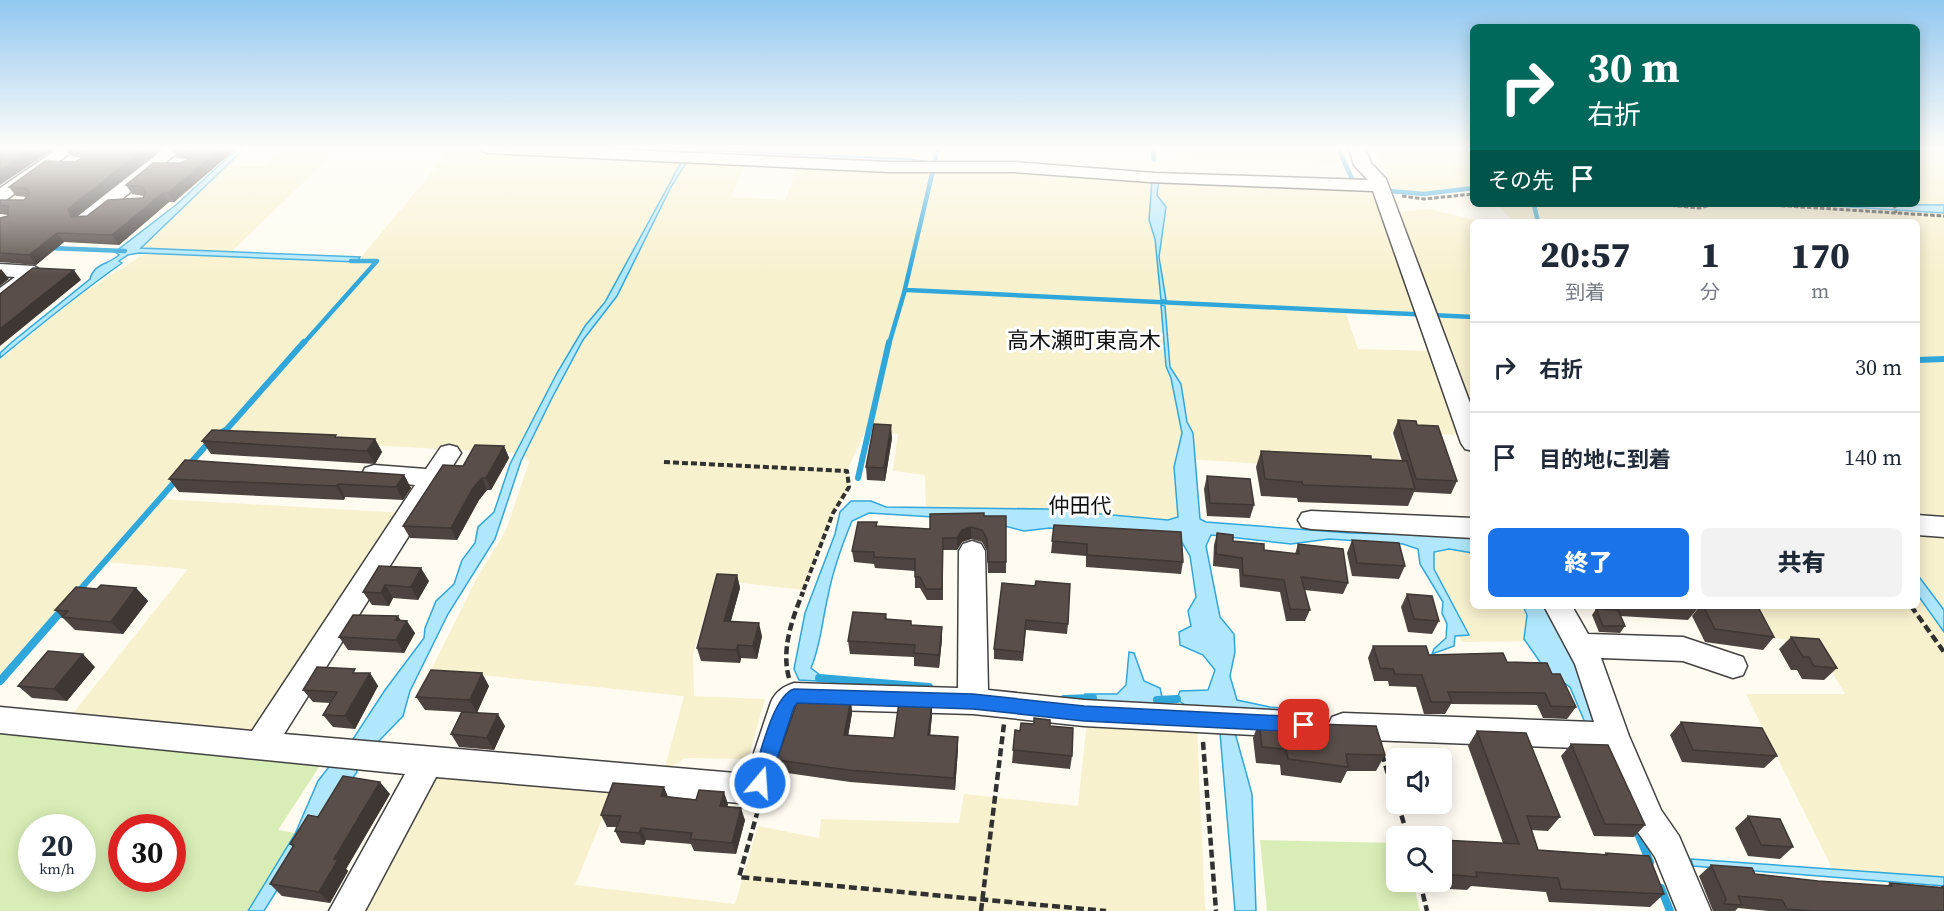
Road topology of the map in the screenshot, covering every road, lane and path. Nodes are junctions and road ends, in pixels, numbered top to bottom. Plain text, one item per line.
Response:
1 (122, 191) edge
2 (1380, 191) edge
3 (1386, 191) edge
4 (1470, 194) edge
5 (109, 201) junction
6 (0, 202) edge
7 (141, 202) edge
8 (25, 203) edge
9 (1802, 207) edge
10 (1895, 207) edge
11 (1896, 213) junction
12 (1944, 216) edge
13 (85, 220) edge
14 (0, 270) edge
15 (0, 298) edge
16 (1470, 434) edge
17 (449, 453) dead end
18 (664, 462) dead end
19 (351, 473) edge
20 (433, 478) junction
21 (1311, 520) dead end
22 (1920, 525) edge
23 (1944, 527) edge
24 (1470, 528) edge
25 (972, 551) dead end
26 (1560, 609) edge
27 (1913, 609) edge
28 (1579, 645) junction
29 (1944, 652) edge
30 (1733, 666) dead end
31 (973, 693) junction
32 (794, 696) junction
33 (1006, 705) junction
34 (0, 720) edge
35 (1216, 721) junction
36 (1373, 728) junction
37 (1614, 736) junction
38 (260, 745) junction
39 (428, 762) junction
40 (1386, 768) edge
41 (752, 789) junction
42 (1422, 892) edge
43 (982, 898) junction
44 (346, 911) edge
45 (981, 911) edge
46 (1106, 911) edge
47 (1216, 911) edge
48 (1427, 911) edge
49 (1694, 911) edge

1 - 5 street
2 - 16 street
3 - 4 path
5 - 7 street
5 - 13 street
6 - 8 street
9 - 11 path
10 - 11 path
11 - 12 path
14 - 15 street
17 - 20 street
18 - 32 path
19 - 20 street
20 - 38 street
21 - 24 street
22 - 23 street
25 - 31 street
26 - 28 street
27 - 29 path
28 - 30 street
28 - 37 street
31 - 32 street
31 - 33 street
32 - 41 street
33 - 35 street
33 - 43 path
34 - 38 street
35 - 36 street
35 - 47 path
36 - 37 street
36 - 40 path
37 - 49 street
38 - 39 street
39 - 41 street
39 - 44 street
41 - 43 path
42 - 48 path
43 - 45 path
43 - 46 path

